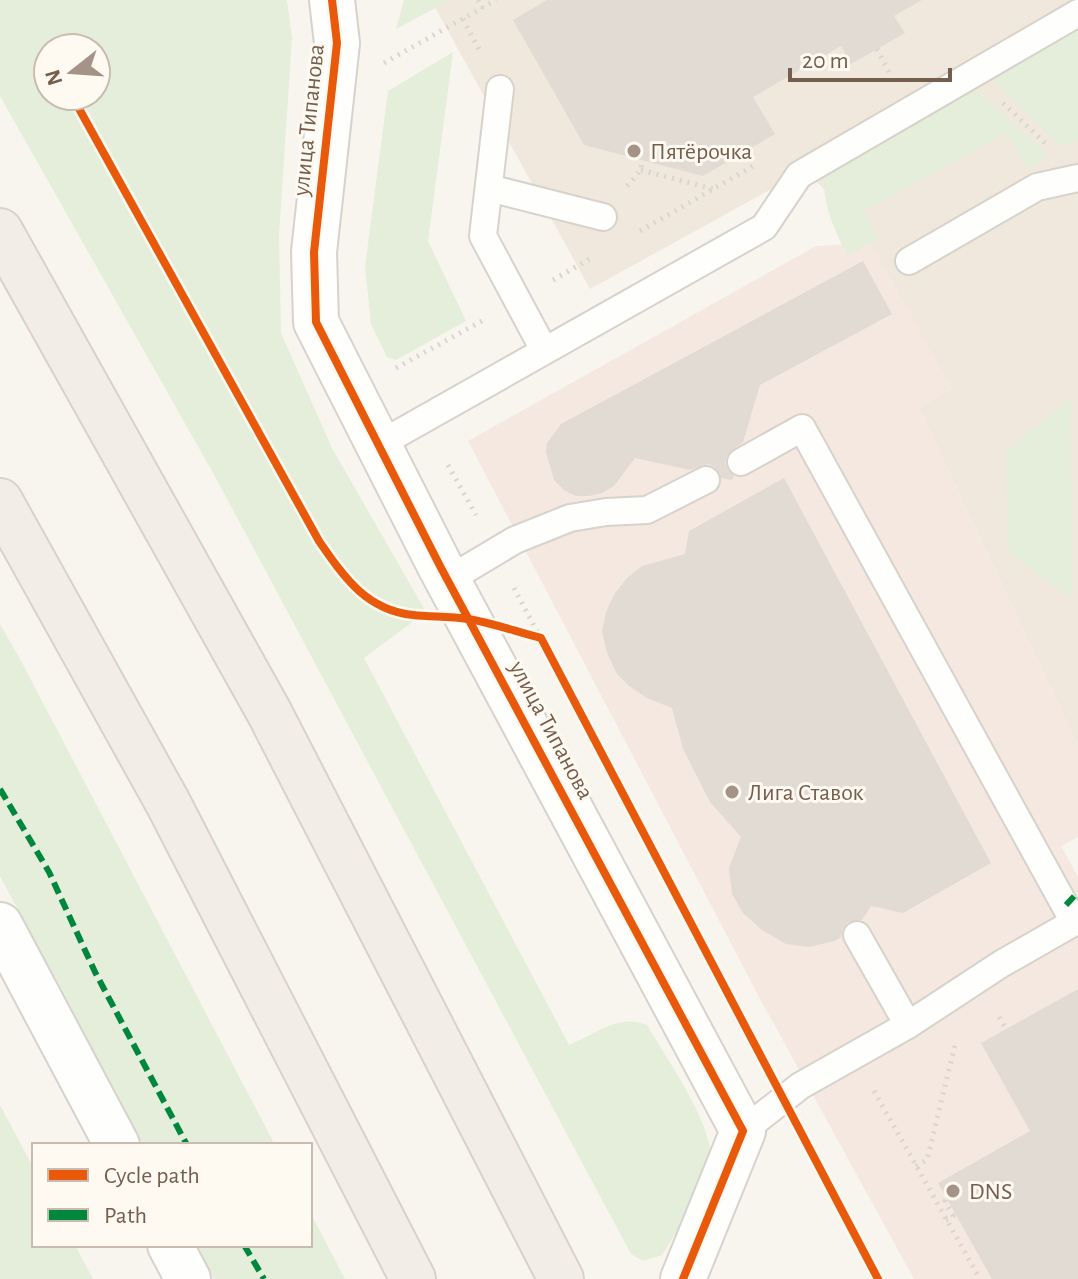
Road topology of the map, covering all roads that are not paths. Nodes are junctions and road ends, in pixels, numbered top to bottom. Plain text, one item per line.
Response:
1 (332, 0) edge
2 (1078, 13) edge
3 (500, 89) dead end
4 (1078, 178) edge
5 (489, 188) junction
6 (603, 217) dead end
7 (0, 231) edge
8 (909, 261) dead end
9 (544, 350) junction
10 (378, 445) junction
11 (741, 462) dead end
12 (706, 480) dead end
13 (0, 501) edge
14 (448, 580) junction
15 (1076, 921) edge
16 (0, 925) edge
17 (857, 935) dead end
18 (908, 1025) junction
19 (743, 1131) junction
20 (116, 1143) edge
21 (171, 1247) edge
22 (188, 1279) edge
23 (413, 1279) edge
24 (561, 1279) edge
25 (683, 1279) edge

1 - 10 street, улица Типанова
2 - 9 lane
3 - 5 lane
4 - 8 lane
5 - 6 lane
5 - 9 lane
7 - 24 main road
9 - 10 lane
10 - 14 street, улица Типанова
11 - 15 lane
12 - 14 lane
13 - 23 main road
14 - 19 street, улица Типанова
15 - 18 lane
16 - 20 street
17 - 18 lane
18 - 19 lane
19 - 25 street
21 - 22 street

